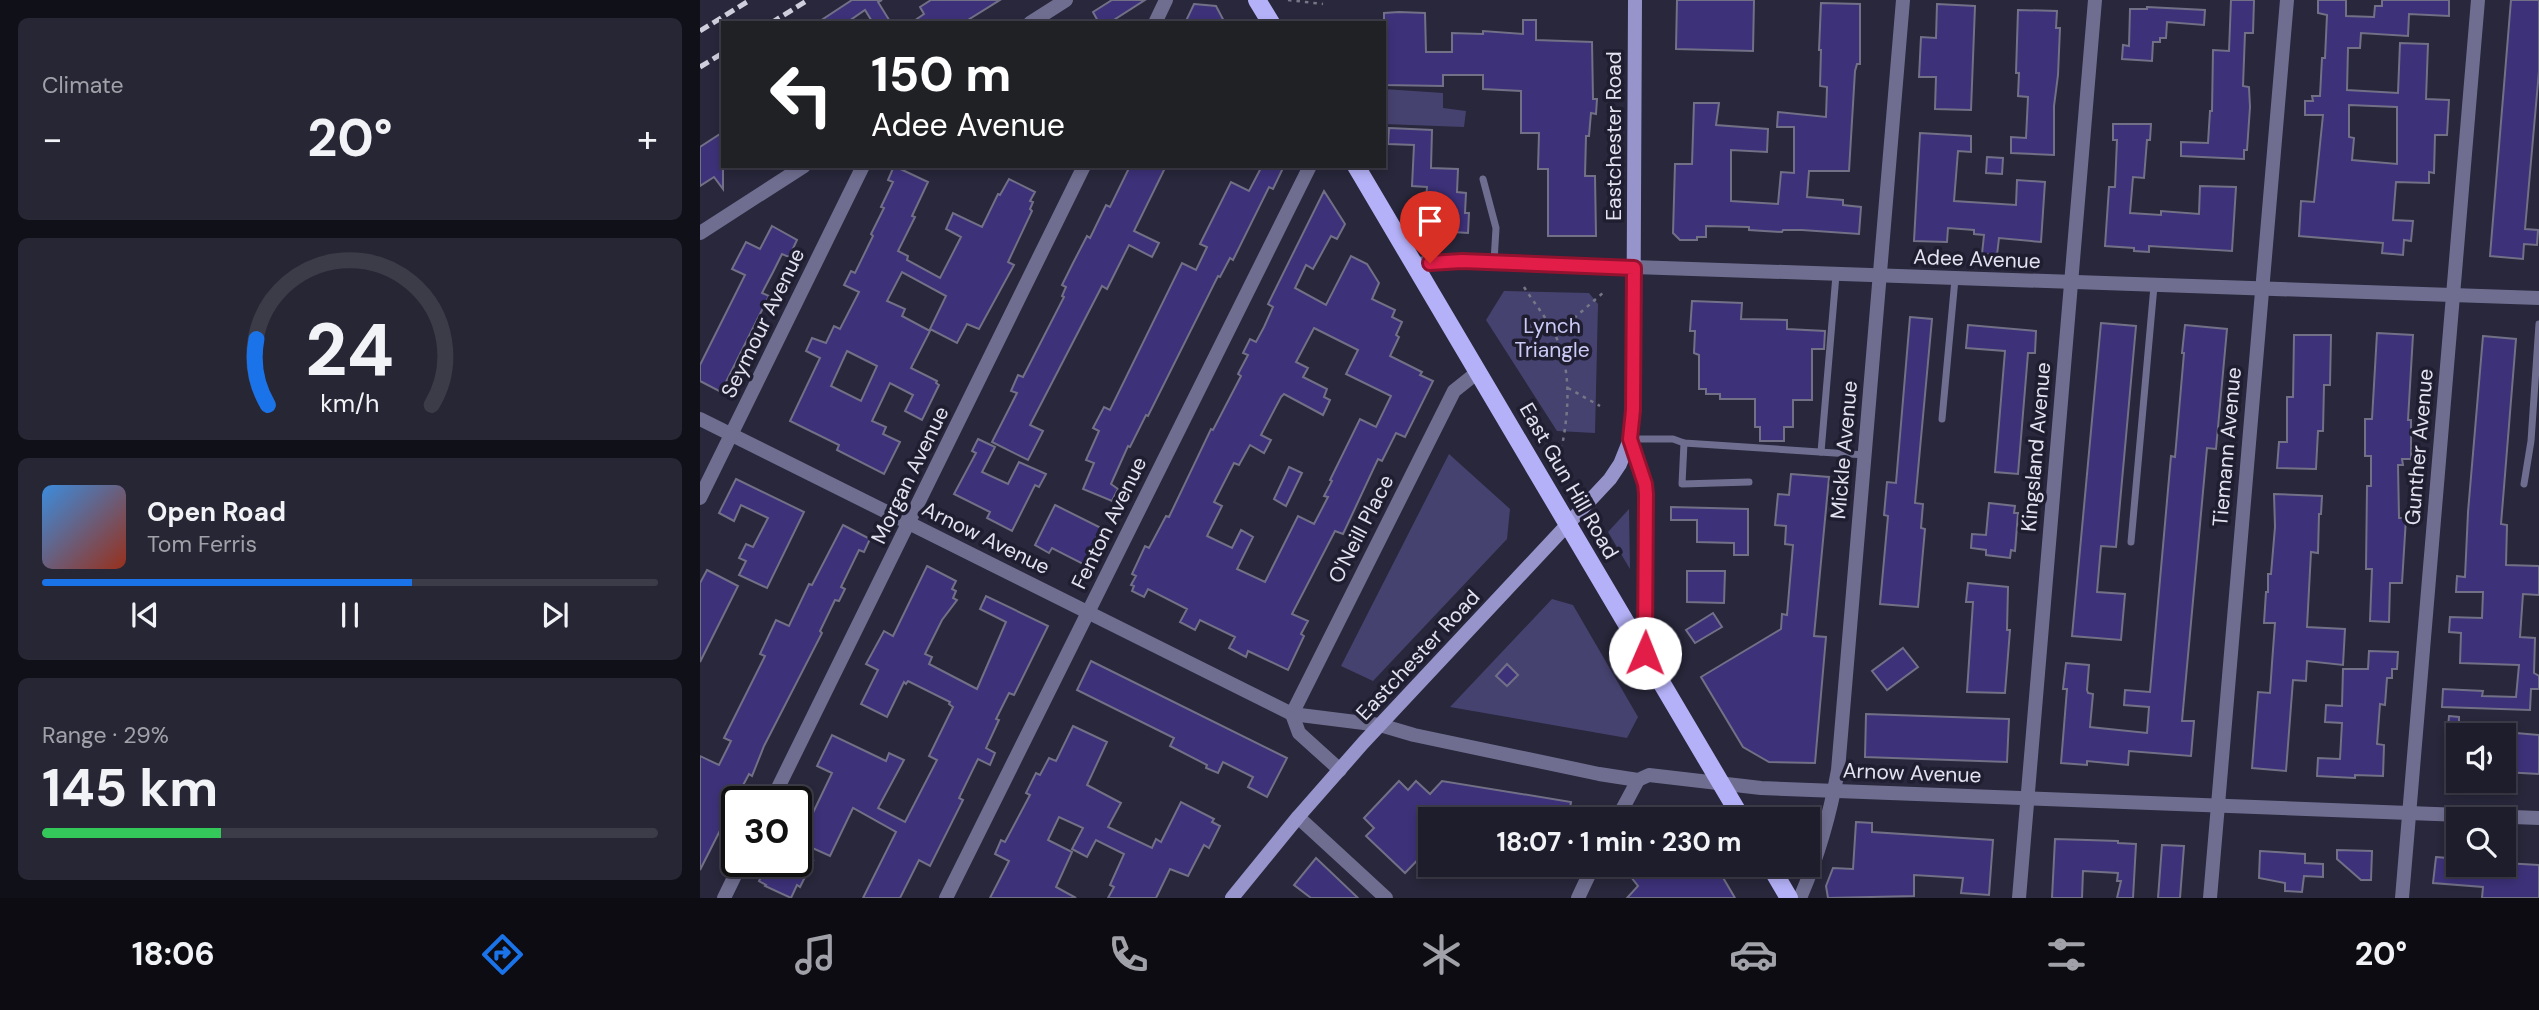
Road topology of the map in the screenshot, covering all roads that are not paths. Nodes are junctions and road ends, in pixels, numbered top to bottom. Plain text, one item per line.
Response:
1 (1066, 0) edge
2 (1166, 0) edge
3 (1257, 0) edge
4 (1635, 0) edge
5 (1903, 0) edge
6 (2095, 0) edge
7 (2287, 0) edge
8 (2478, 0) edge
9 (1033, 21) edge
10 (1156, 21) edge
11 (1270, 21) edge
12 (801, 168) edge
13 (862, 168) edge
14 (1083, 168) edge
15 (1309, 168) edge
16 (1357, 168) edge
17 (1483, 179) dead end
18 (700, 233) edge
19 (1494, 263) junction
20 (1414, 264) junction
21 (1634, 268) junction
22 (1836, 275) junction
23 (1880, 276) junction
24 (1955, 279) junction
25 (2071, 283) junction
26 (2154, 286) junction
27 (2262, 289) junction
28 (2453, 296) junction
29 (2539, 298) edge
30 (2539, 324) edge
31 (1479, 371) junction
32 (700, 419) edge
33 (1942, 419) dead end
34 (732, 435) junction
35 (1630, 439) junction
36 (1684, 443) junction
37 (1821, 452) junction
38 (1864, 454) junction
39 (1749, 482) dead end
40 (2524, 484) dead end
41 (700, 498) edge
42 (909, 523) junction
43 (1568, 526) junction
44 (2132, 541) dead end
45 (1088, 612) junction
46 (1645, 653) junction
47 (1292, 714) junction
48 (1380, 725) junction
49 (1340, 770) junction
50 (1638, 779) junction
51 (1722, 784) junction
52 (779, 786) edge
53 (1835, 791) junction
54 (2028, 798) junction
55 (1623, 807) edge
56 (1735, 807) edge
57 (2218, 808) junction
58 (2409, 814) junction
59 (1298, 817) junction
60 (2539, 818) edge
61 (734, 877) edge
62 (1588, 877) edge
63 (1777, 877) edge
64 (724, 898) edge
65 (946, 898) edge
66 (1233, 898) edge
67 (1387, 898) edge
68 (1578, 898) edge
69 (1790, 898) edge
70 (1800, 898) edge
71 (2019, 898) edge
72 (2210, 898) edge
73 (2402, 898) edge

1 - 9 street
2 - 10 street
3 - 11 main road
4 - 21 main road, Eastchester Road
5 - 23 street, Mickle Avenue
6 - 25 street, Kingsland Avenue
7 - 27 street, Tiemann Avenue
8 - 28 street, Gunther Avenue
12 - 18 street
13 - 34 street, Seymour Avenue
14 - 42 street, Morgan Avenue
15 - 45 street, Fenton Avenue
16 - 20 main road, East Gun Hill Road
17 - 19 lane
19 - 20 street, Adee Avenue
19 - 21 street, Adee Avenue
20 - 31 main road, East Gun Hill Road
21 - 22 street, Adee Avenue
21 - 35 main road, Eastchester Road
22 - 23 street, Adee Avenue
22 - 37 lane
23 - 24 street, Adee Avenue
23 - 38 street, Mickle Avenue
24 - 25 street, Adee Avenue
24 - 33 lane
25 - 26 street, Adee Avenue
25 - 54 street, Kingsland Avenue
26 - 27 street, Adee Avenue
26 - 44 lane
27 - 28 street, Adee Avenue
27 - 57 street, Tiemann Avenue
28 - 29 street, Adee Avenue
28 - 58 street, Gunther Avenue
30 - 40 lane
31 - 43 main road, East Gun Hill Road
31 - 47 street, O'Neill Place
32 - 34 street, Arnow Avenue
34 - 41 street, Seymour Avenue
34 - 42 street, Arnow Avenue
35 - 36 lane
35 - 43 main road, Eastchester Road
35 - 46 street, Eastchester Road
36 - 37 lane
36 - 39 lane
37 - 38 lane
38 - 53 street, Mickle Avenue
42 - 45 street, Arnow Avenue
42 - 52 street, Morgan Avenue
43 - 46 main road, East Gun Hill Road
43 - 48 main road, Eastchester Road
45 - 47 street, Arnow Avenue
45 - 65 street, Fenton Avenue
46 - 51 main road, East Gun Hill Road
47 - 48 street, Arnow Avenue
47 - 49 street
48 - 49 main road, Eastchester Road
48 - 50 street, Arnow Avenue
49 - 59 main road, Eastchester Road
50 - 51 street, Arnow Avenue
50 - 55 street
51 - 53 street, Arnow Avenue
51 - 56 main road, East Gun Hill Road
53 - 54 street, Arnow Avenue
53 - 70 street, Mickle Avenue
54 - 57 street, Arnow Avenue
54 - 71 street, Kingsland Avenue
57 - 58 street, Arnow Avenue
57 - 72 street, Tiemann Avenue
58 - 60 street, Arnow Avenue
58 - 73 street, Gunther Avenue
59 - 66 main road, Eastchester Road
59 - 67 street
61 - 64 street
62 - 68 street
63 - 69 main road

